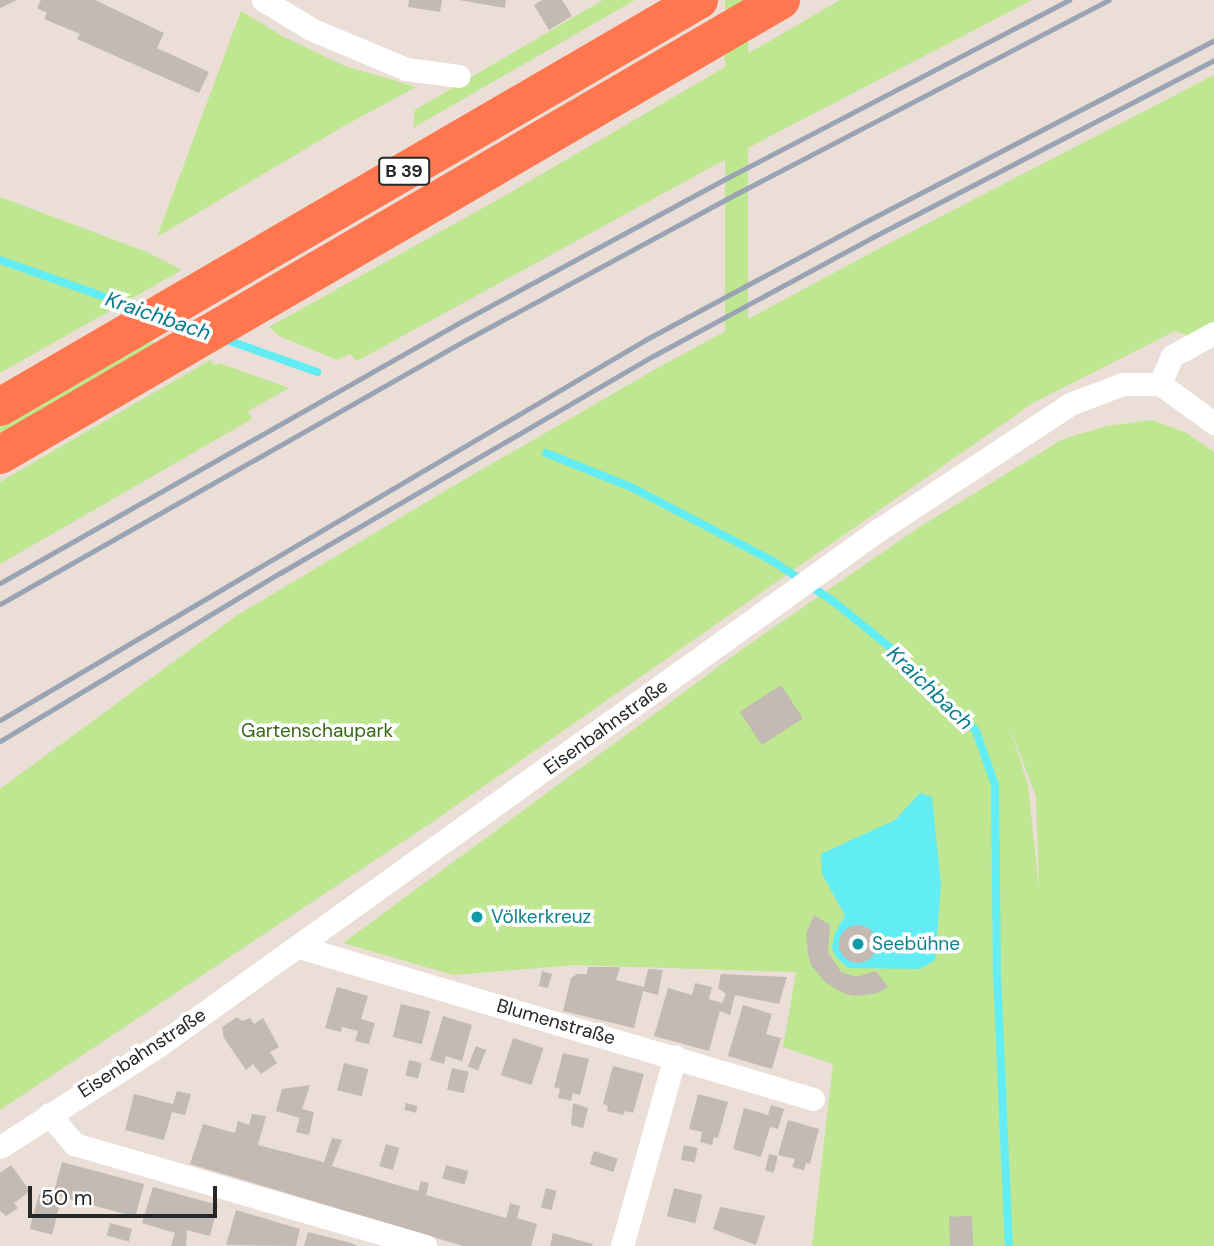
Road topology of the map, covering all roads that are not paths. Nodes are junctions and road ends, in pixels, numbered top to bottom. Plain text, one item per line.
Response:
1 (263, 0) edge
2 (699, 0) edge
3 (781, 0) edge
4 (459, 76) dead end
5 (1214, 333) edge
6 (1160, 384) junction
7 (0, 407) edge
8 (1214, 423) edge
9 (0, 456) edge
10 (299, 947) junction
11 (675, 1056) junction
12 (813, 1099) dead end
13 (49, 1114) junction
14 (0, 1147) edge
15 (425, 1246) edge
16 (622, 1246) edge

1 - 4 street
2 - 7 highway, B 39
3 - 9 highway, B 39
5 - 6 street
6 - 8 street
6 - 10 street, Eisenbahnstraße
10 - 11 street, Blumenstraße
10 - 13 street, Eisenbahnstraße
11 - 12 street, Blumenstraße
11 - 16 street
13 - 14 street, Eisenbahnstraße
13 - 15 street

